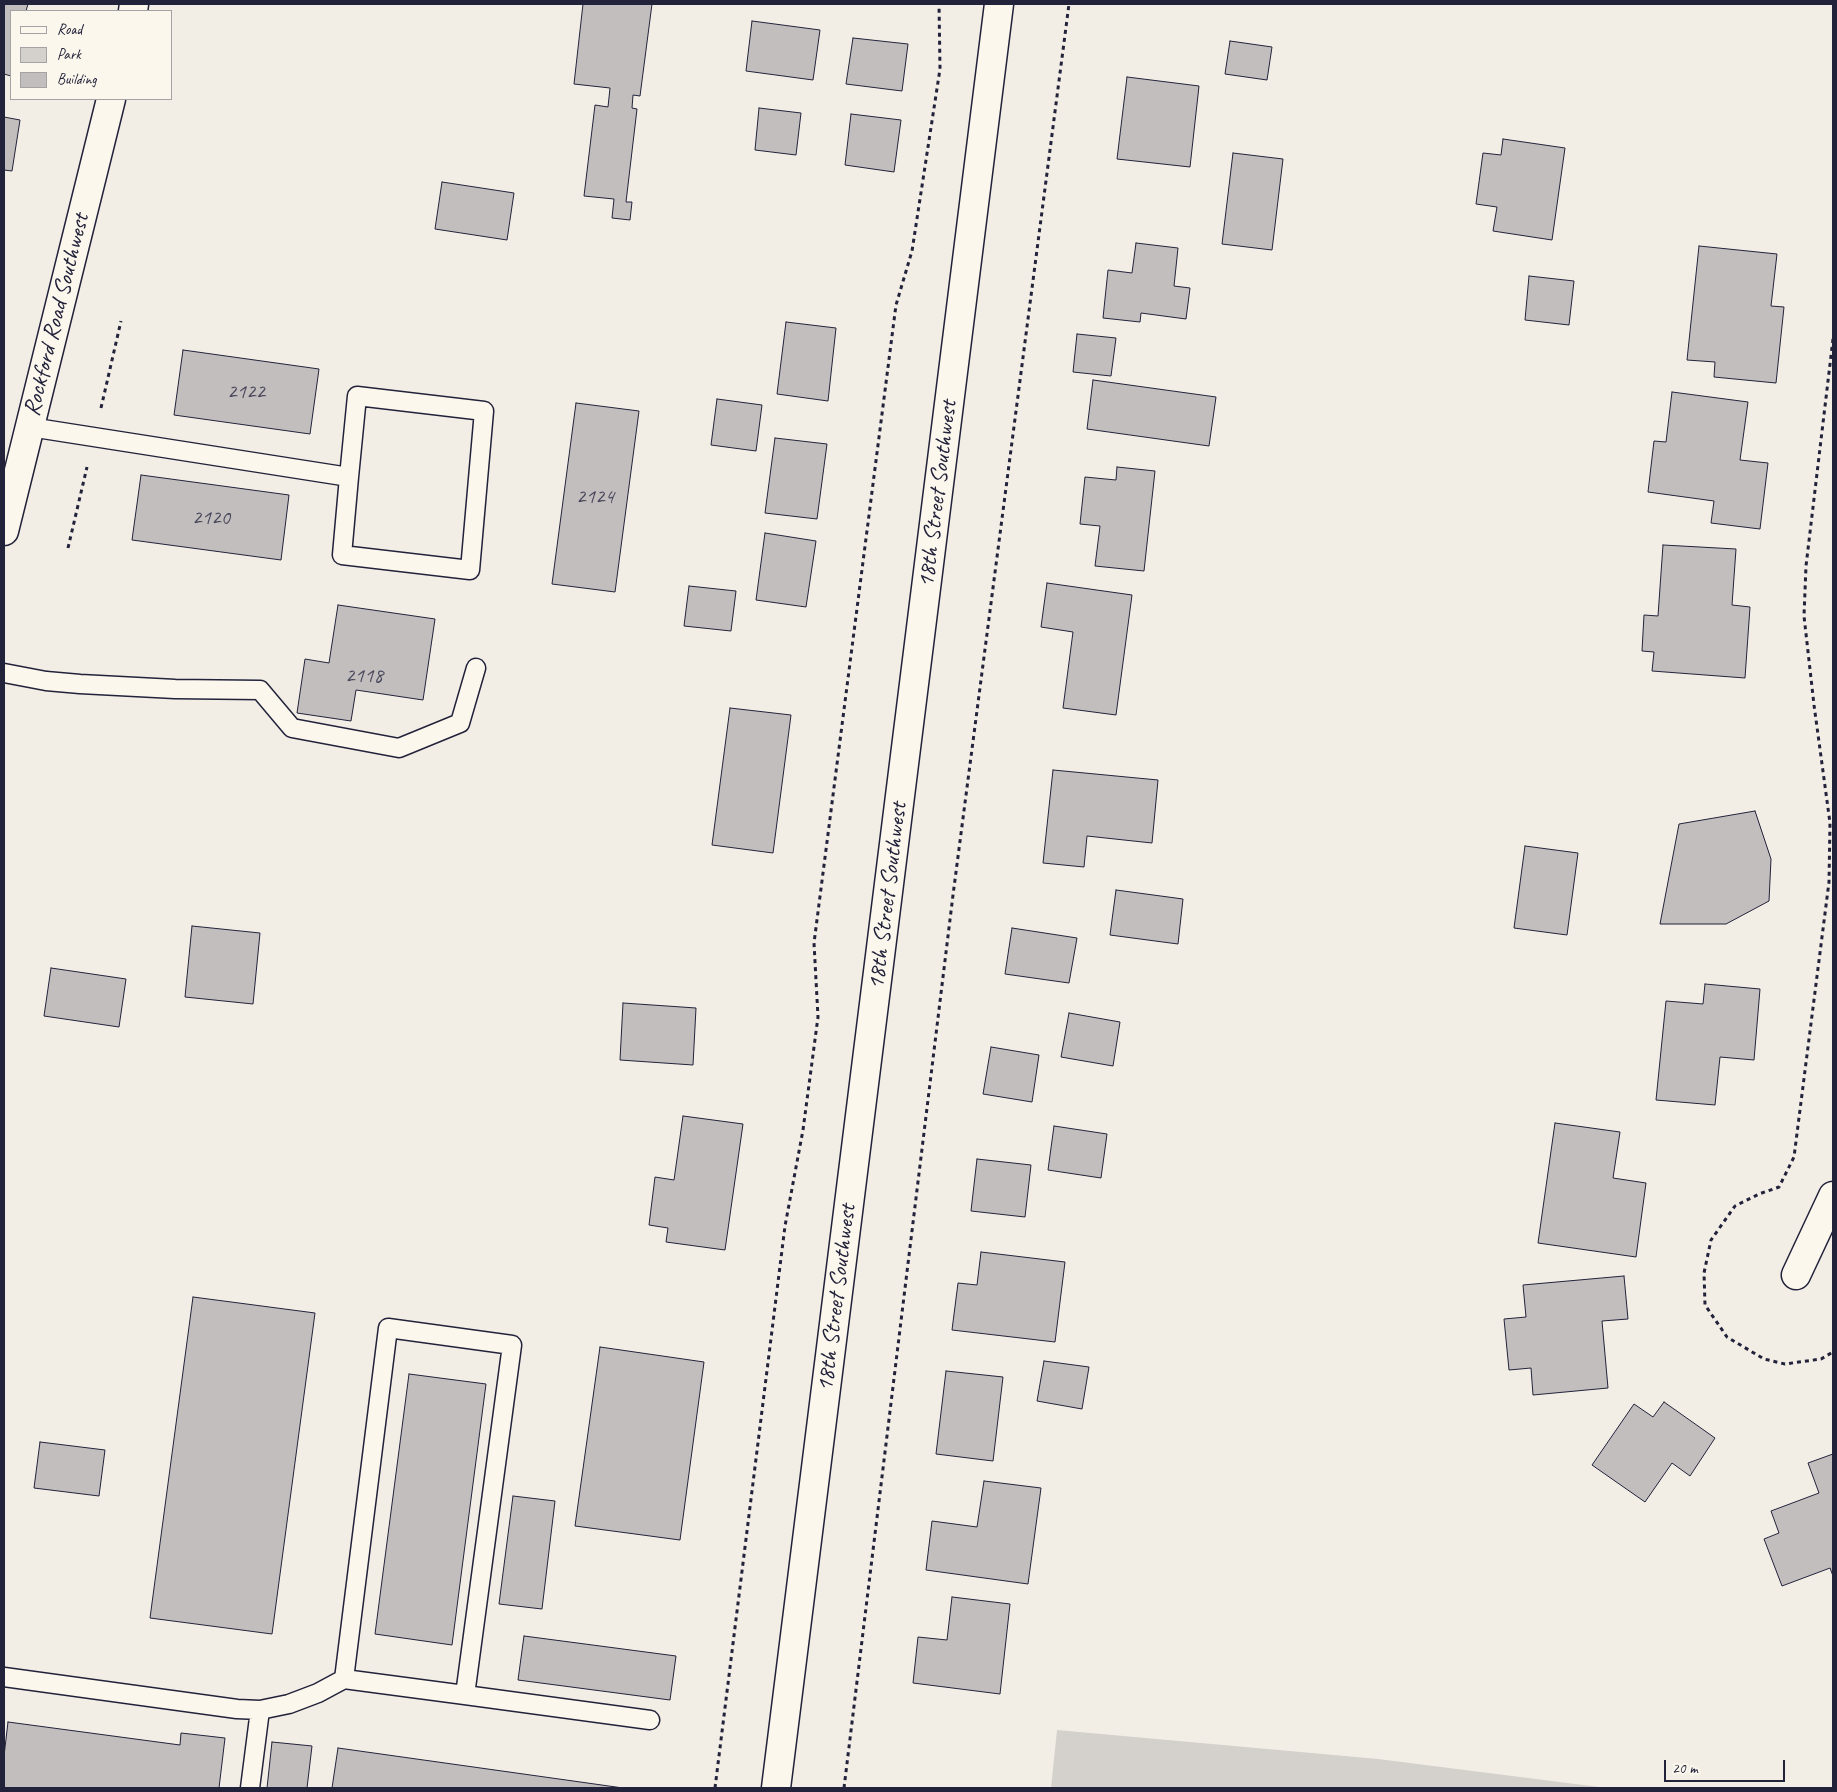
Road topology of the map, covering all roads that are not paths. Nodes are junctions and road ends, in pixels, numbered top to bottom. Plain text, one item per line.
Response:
1 (999, 4) edge
2 (111, 100) edge
3 (30, 427) junction
4 (349, 477) junction
5 (4, 531) edge
6 (476, 668) dead end
7 (4, 673) edge
8 (1833, 1196) edge
9 (1796, 1275) dead end
10 (4, 1677) edge
11 (344, 1679) junction
12 (465, 1695) junction
13 (260, 1710) junction
14 (650, 1720) dead end
15 (250, 1788) edge
16 (776, 1788) edge

1 - 16 street, 18th Street Southwest
2 - 3 street, Rockford Road Southwest
3 - 4 lane
3 - 5 street, Rockford Road Southwest
4 - 4 lane
6 - 7 lane
8 - 9 street
10 - 13 lane
11 - 12 lane
11 - 12 lane
11 - 13 lane
12 - 14 lane
13 - 15 lane

